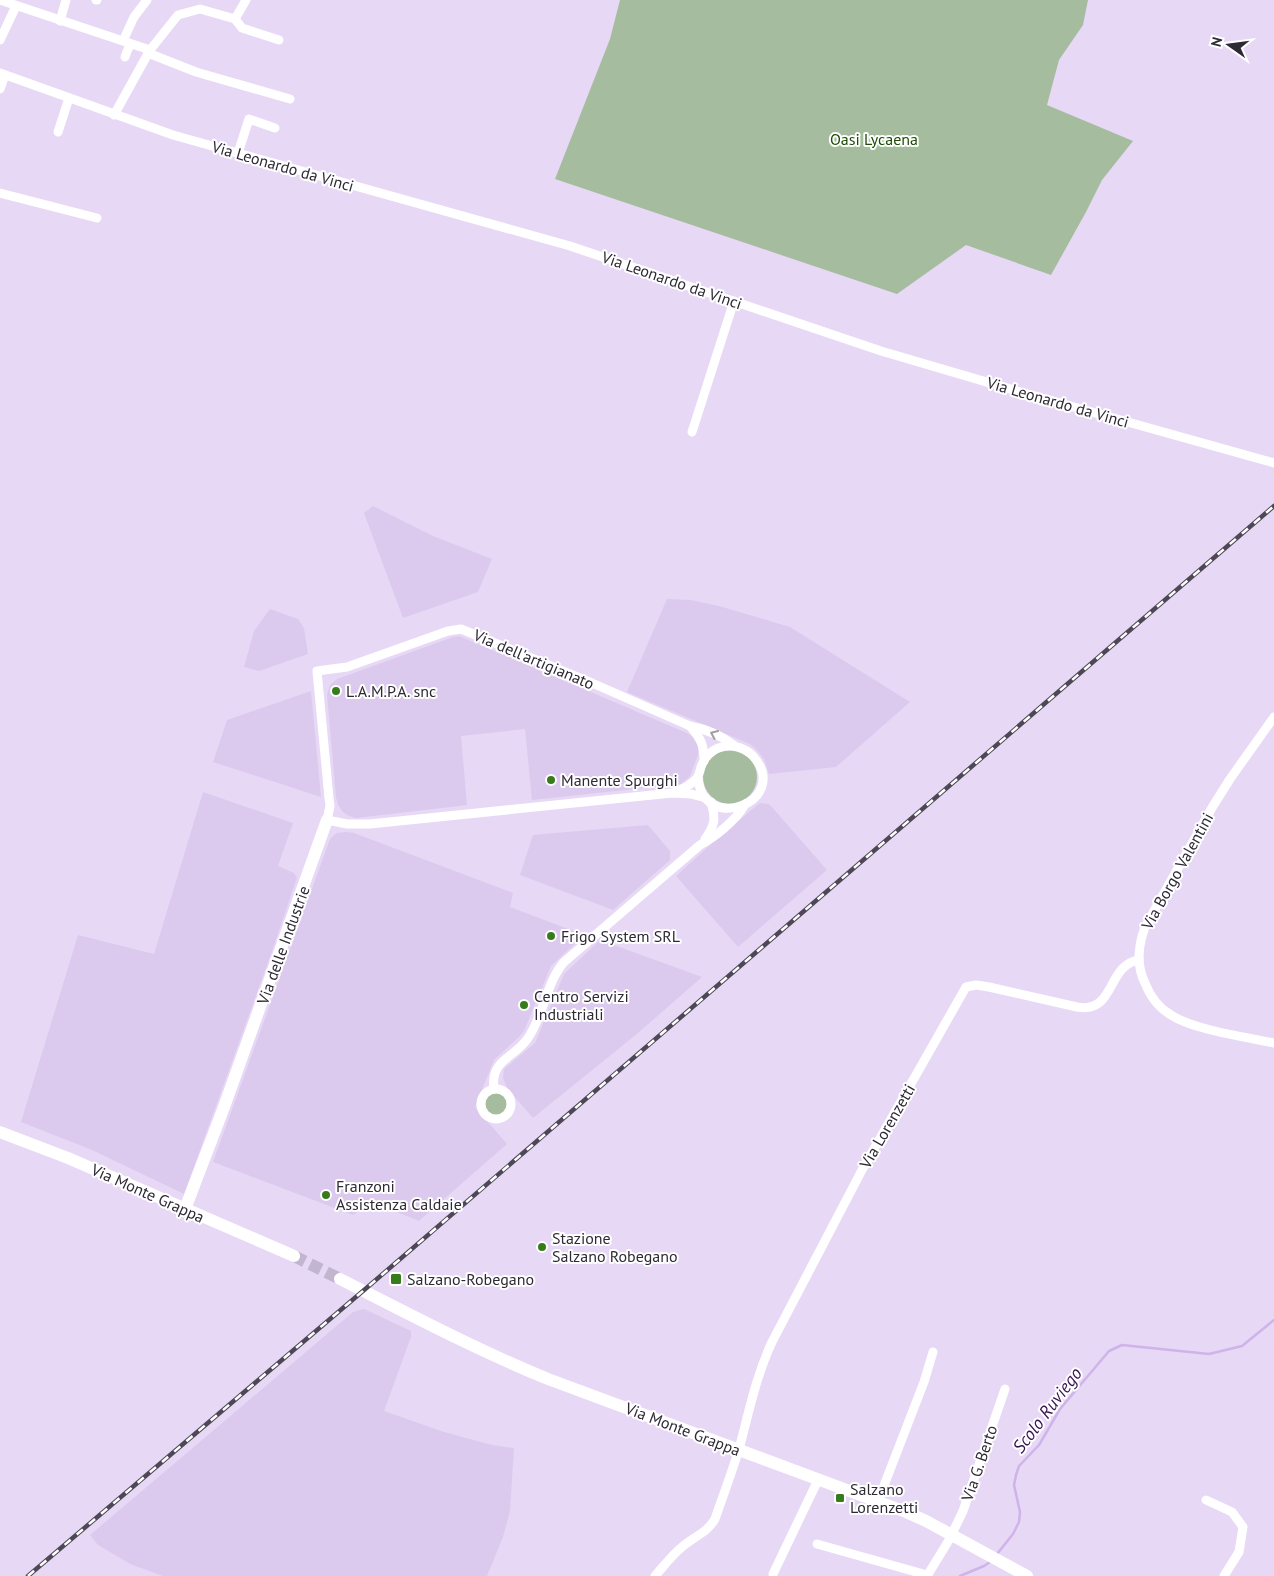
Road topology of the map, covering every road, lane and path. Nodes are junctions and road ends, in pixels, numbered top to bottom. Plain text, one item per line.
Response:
1 (0, 0) edge
2 (66, 0) edge
3 (147, 0) edge
4 (246, 0) edge
5 (16, 6) junction
6 (235, 19) junction
7 (60, 21) junction
8 (0, 40) edge
9 (279, 40) dead end
10 (127, 42) junction
11 (149, 52) junction
12 (125, 57) dead end
13 (2, 74) edge
14 (0, 89) edge
15 (69, 98) junction
16 (290, 99) dead end
17 (114, 115) junction
18 (275, 128) dead end
19 (58, 132) dead end
20 (238, 153) junction
21 (0, 193) edge
22 (98, 218) dead end
23 (734, 302) junction
24 (692, 432) dead end
25 (1274, 463) edge
26 (317, 672) joint
27 (1272, 723) edge
28 (690, 726) junction
29 (735, 746) junction
30 (704, 761) junction
31 (698, 777) junction
32 (672, 793) junction
33 (709, 800) junction
34 (744, 806) junction
35 (327, 820) junction
36 (700, 845) junction
37 (1139, 960) junction
38 (1274, 1043) edge
39 (494, 1089) dead end
40 (0, 1132) edge
41 (185, 1209) junction
42 (294, 1256) tunnel mouth
43 (340, 1279) tunnel mouth
44 (932, 1352) dead end
45 (1005, 1389) dead end
46 (738, 1450) junction
47 (818, 1480) junction
48 (1206, 1500) dead end
49 (878, 1502) junction
50 (952, 1535) junction
51 (817, 1544) dead end
52 (773, 1574) dead end
53 (654, 1576) edge
54 (927, 1576) edge
55 (1027, 1576) edge
56 (1224, 1576) edge

1 - 5 street
2 - 7 street
3 - 10 street
4 - 6 street
5 - 7 street
5 - 8 street
6 - 9 street
6 - 11 street
7 - 10 street
10 - 11 street
10 - 12 street
11 - 16 street
11 - 17 street
13 - 14 street, Via Leonardo da Vinci
13 - 15 street, Via Leonardo da Vinci
15 - 17 street, Via Leonardo da Vinci
15 - 19 street
17 - 20 street, Via Leonardo da Vinci
18 - 20 street
20 - 23 street, Via Leonardo da Vinci
21 - 22 street
23 - 24 street
23 - 25 street, Via Leonardo da Vinci
26 - 28 street, Via dell'artigianato
26 - 35 street, Via delle Industrie
27 - 37 street, Via Borgo Valentini
29 -> 28 street, Via dell'artigianato
28 - 30 street
29 - 30 street
29 - 34 street, Via dell'artigianato
30 - 31 street
31 - 32 street
31 - 33 street
32 - 33 street
32 - 35 street
33 - 34 street
33 - 36 street
34 - 36 street, Via dell'artigianato
35 - 41 street, Via delle Industrie
36 - 39 street
37 - 38 street, Via Borgo Valentini
37 - 46 street, Via Lorenzetti
40 - 41 street, Via Monte Grappa
41 - 42 street, Via Monte Grappa
43 - 46 street, Via Monte Grappa
44 - 49 street
45 - 50 street, Via G. Berto
46 - 47 street, Via Monte Grappa
46 - 53 street
47 - 49 street, Via Monte Grappa
47 - 52 street
48 - 56 street
49 - 50 street, Via Monte Grappa
50 - 54 street, Via G. Berto
50 - 55 street, Via Monte Grappa
51 - 54 street

